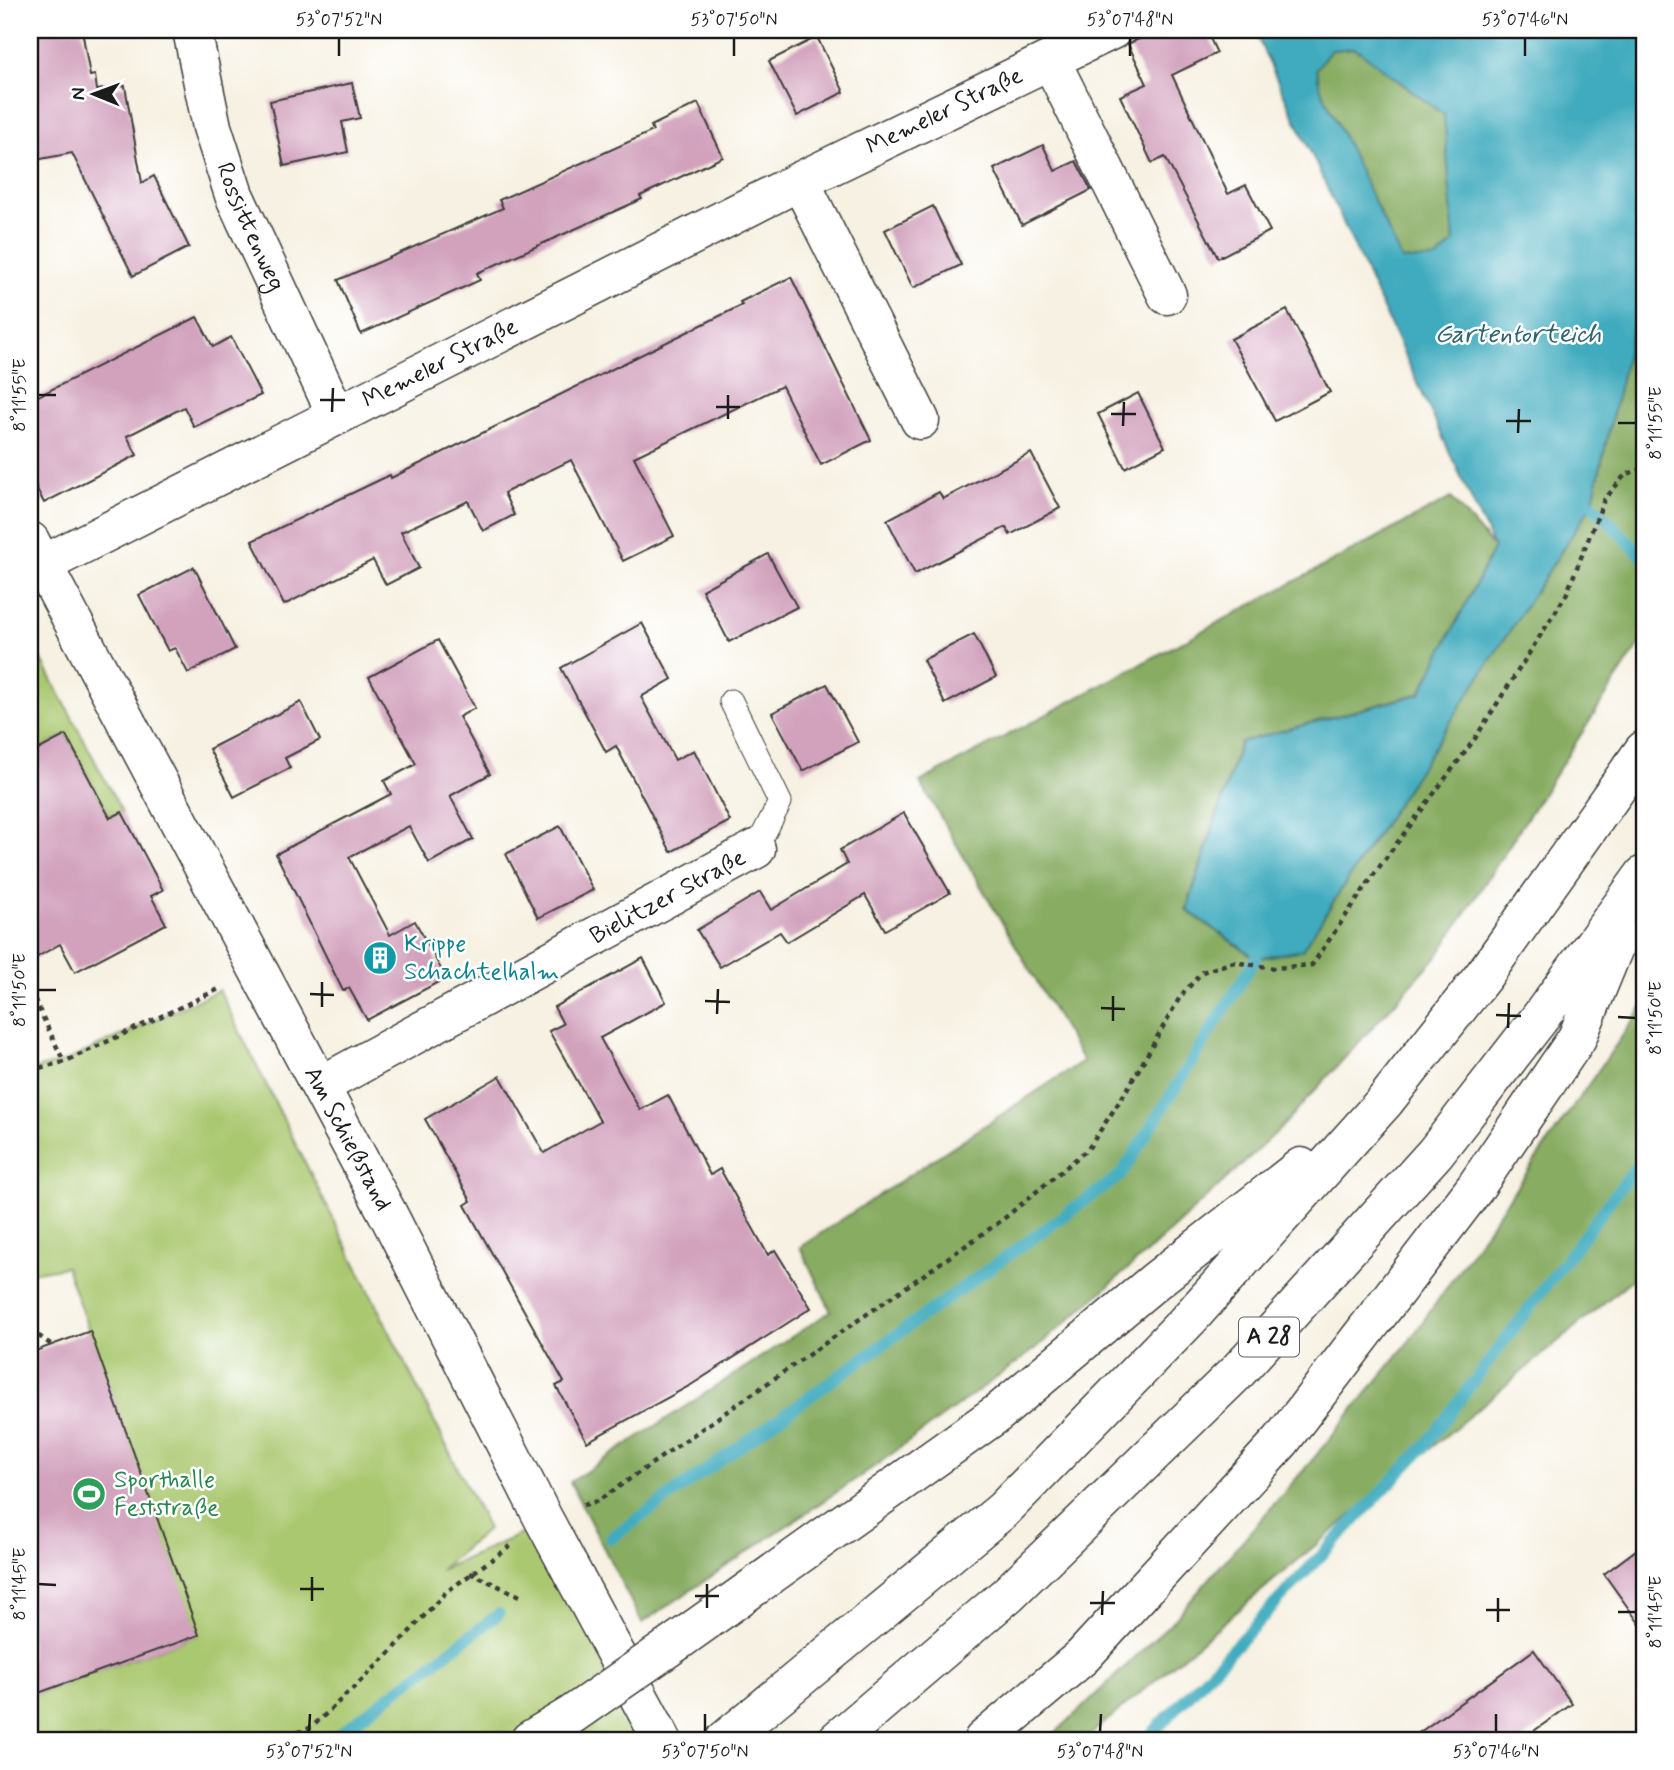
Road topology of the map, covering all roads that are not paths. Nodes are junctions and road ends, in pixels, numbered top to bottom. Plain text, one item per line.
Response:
1 (192, 30) edge
2 (1112, 30) edge
3 (1051, 61) junction
4 (800, 181) junction
5 (1167, 295) dead end
6 (336, 414) junction
7 (920, 420) dead end
8 (37, 552) edge
9 (731, 701) dead end
10 (1644, 750) edge
11 (755, 849) joint
12 (1643, 877) edge
13 (320, 1086) junction
14 (1385, 1101) junction
15 (729, 1737) edge
16 (530, 1740) edge
17 (662, 1740) edge
18 (837, 1740) edge
19 (983, 1740) edge

1 - 6 main road, Rossittenweg
2 - 3 main road, Memeler Straße
3 - 4 main road, Memeler Straße
3 - 5 main road, Memeler Straße
4 - 6 main road, Memeler Straße
4 - 7 main road
6 - 8 main road, Memeler Straße
8 - 13 main road, Am Schießstand
9 - 11 lane
10 - 14 main road, A 28
11 - 13 main road, Bielitzer Straße
12 - 18 main road, A 28
12 - 19 main road
13 - 17 main road, Am Schießstand
14 - 15 main road, A 28
14 - 16 main road, bridge

